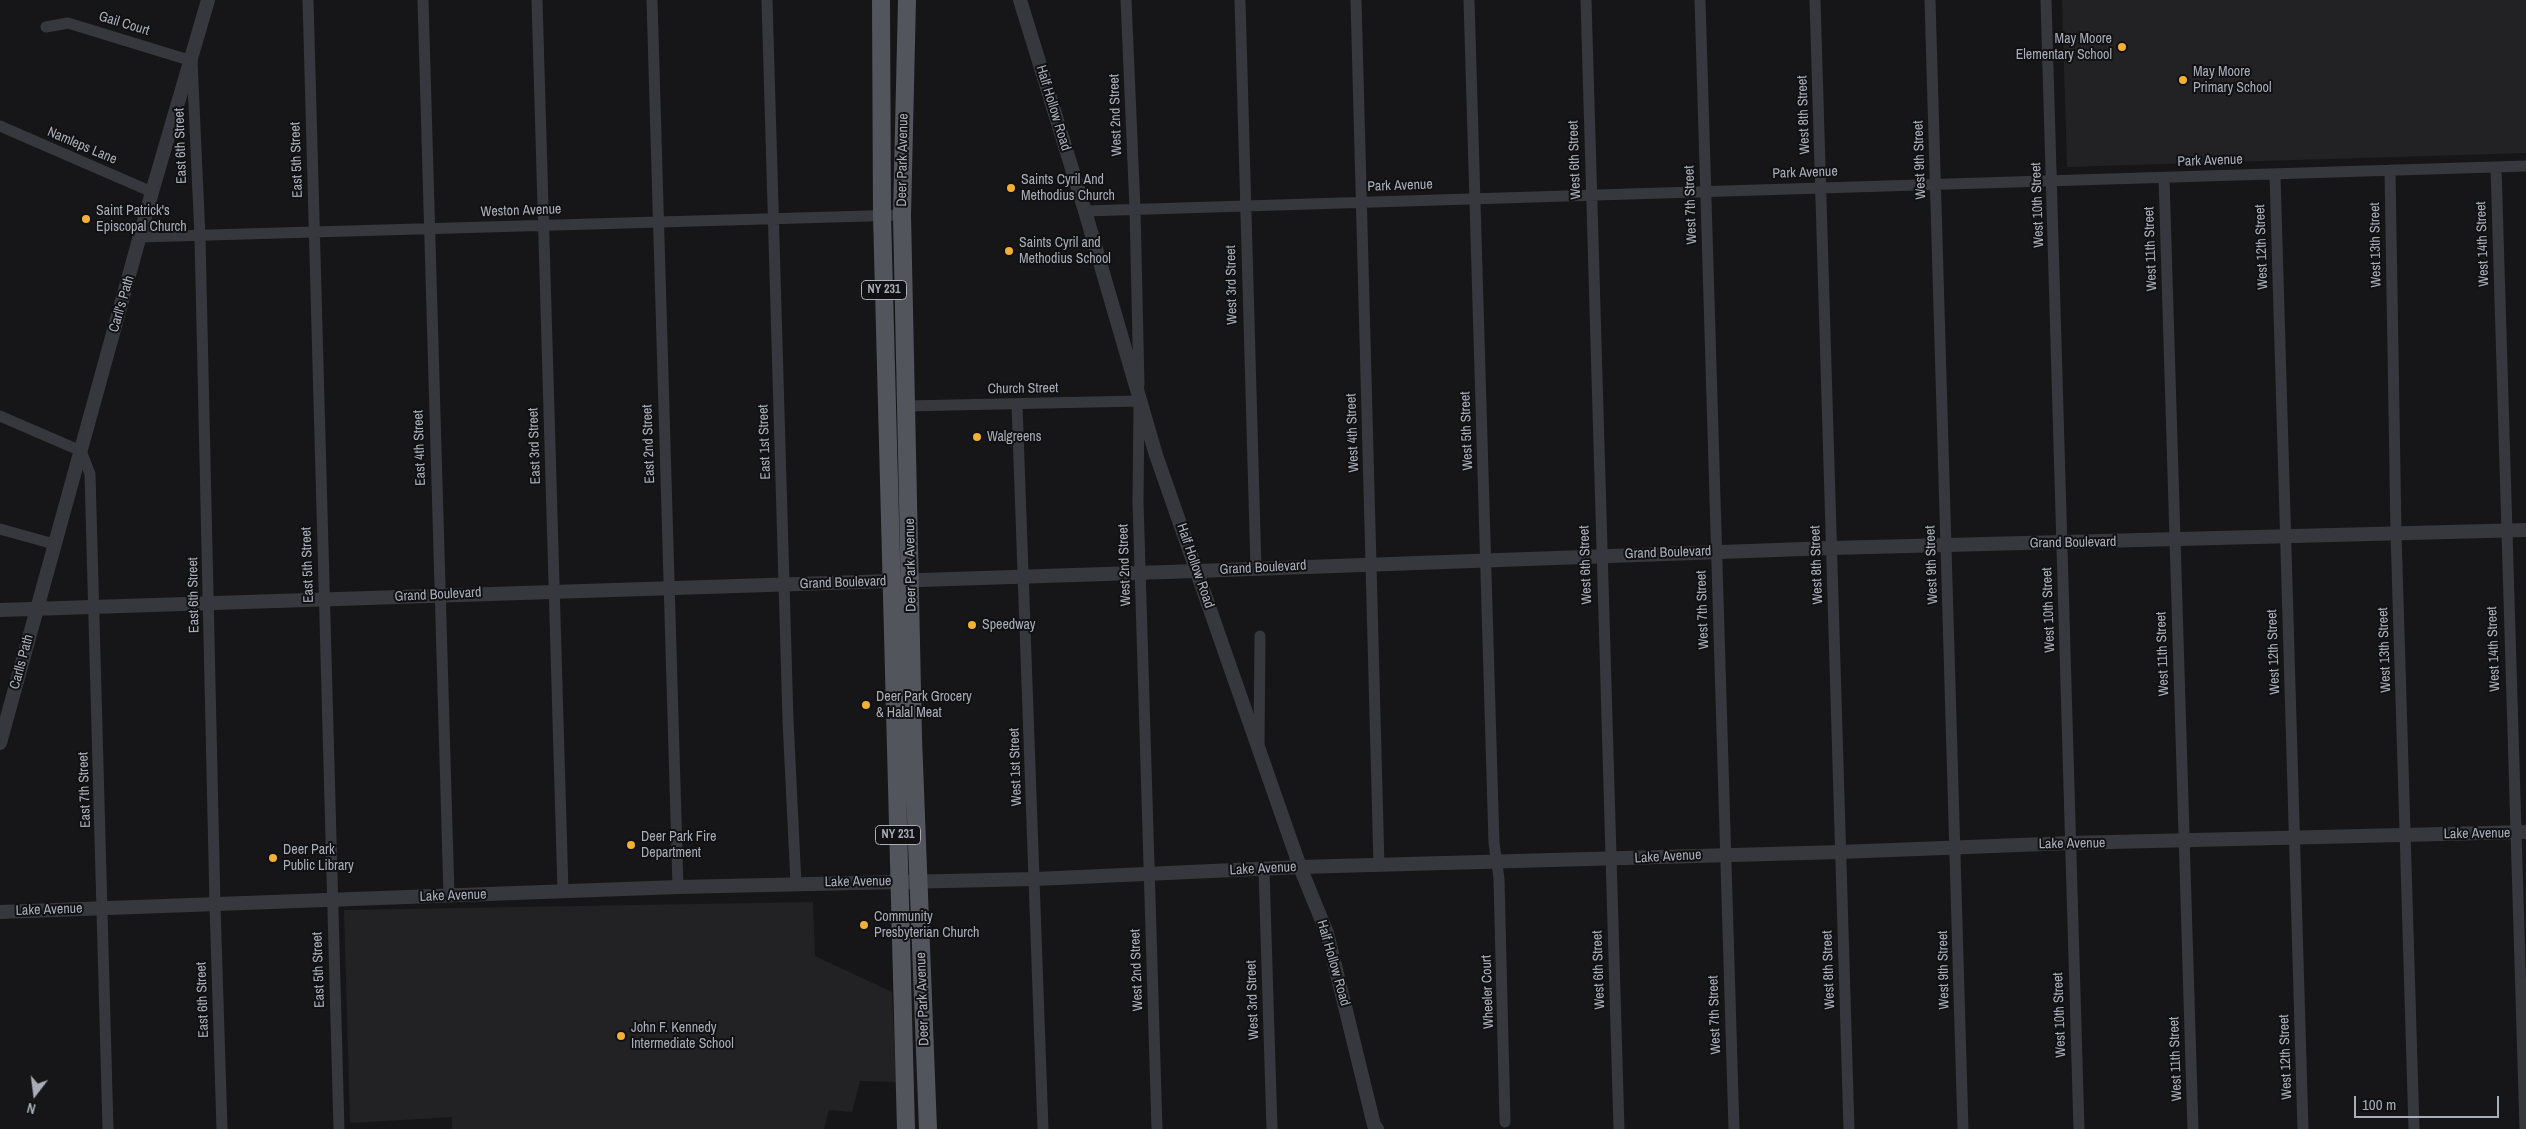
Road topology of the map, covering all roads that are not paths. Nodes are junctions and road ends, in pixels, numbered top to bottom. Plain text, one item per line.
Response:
1 (208, 0) edge
2 (308, 0) edge
3 (423, 0) edge
4 (537, 0) edge
5 (652, 0) edge
6 (767, 0) edge
7 (881, 0) edge
8 (907, 0) edge
9 (1020, 0) edge
10 (1126, 0) edge
11 (1240, 0) edge
12 (1356, 0) edge
13 (1469, 0) edge
14 (1586, 0) edge
15 (1700, 0) edge
16 (1815, 0) edge
17 (1930, 0) edge
18 (2046, 0) edge
19 (46, 27) dead end
20 (192, 61) junction
21 (0, 126) edge
22 (2526, 166) edge
23 (2496, 167) junction
24 (2390, 170) junction
25 (2276, 175) junction
26 (2164, 178) junction
27 (2052, 181) junction
28 (1936, 185) junction
29 (1821, 187) junction
30 (152, 192) junction
31 (1705, 192) junction
32 (1591, 194) junction
33 (1475, 198) junction
34 (1362, 202) junction
35 (1246, 205) junction
36 (1135, 210) junction
37 (1085, 211) junction
38 (902, 215) junction
39 (882, 216) junction
40 (773, 219) junction
41 (658, 223) junction
42 (543, 225) junction
43 (429, 230) junction
44 (314, 234) junction
45 (200, 237) junction
46 (141, 238) junction
47 (1139, 401) junction
48 (1017, 405) junction
49 (906, 406) junction
50 (0, 416) edge
51 (81, 451) junction
52 (0, 529) edge
53 (2526, 530) edge
54 (2506, 531) junction
55 (2396, 533) junction
56 (2286, 536) junction
57 (2174, 540) junction
58 (54, 544) junction
59 (2062, 544) junction
60 (1946, 545) junction
61 (1831, 548) junction
62 (1716, 552) junction
63 (1601, 555) junction
64 (1485, 560) junction
65 (1371, 564) junction
66 (1256, 569) junction
67 (1197, 571) junction
68 (1141, 573) junction
69 (1025, 577) junction
70 (911, 580) junction
71 (893, 581) junction
72 (784, 585) junction
73 (668, 588) junction
74 (555, 591) junction
75 (440, 595) junction
76 (324, 600) junction
77 (209, 602) junction
78 (94, 607) junction
79 (37, 609) junction
80 (0, 610) edge
81 (1260, 636) dead end
82 (0, 743) edge
83 (1259, 748) junction
84 (2520, 832) edge
85 (2405, 836) junction
86 (2294, 838) junction
87 (2184, 842) junction
88 (2070, 843) junction
89 (1956, 848) junction
90 (1841, 852) junction
91 (1726, 854) junction
92 (1611, 859) junction
93 (1496, 862) junction
94 (1379, 865) junction
95 (1300, 867) junction
96 (1264, 870) junction
97 (1150, 874) junction
98 (1035, 878) junction
99 (898, 881) junction
100 (918, 881) junction
101 (796, 884) junction
102 (678, 888) junction
103 (563, 892) junction
104 (448, 896) junction
105 (332, 900) junction
106 (215, 905) junction
107 (101, 908) junction
108 (0, 912) edge
109 (1505, 1122) dead end
110 (108, 1129) edge
111 (222, 1129) edge
112 (339, 1129) edge
113 (906, 1129) edge
114 (928, 1129) edge
115 (1043, 1129) edge
116 (1157, 1129) edge
117 (1272, 1129) edge
118 (1377, 1129) edge
119 (1619, 1129) edge
120 (1734, 1129) edge
121 (1849, 1129) edge
122 (1963, 1129) edge
123 (2079, 1129) edge
124 (2193, 1129) edge
125 (2303, 1129) edge
126 (2414, 1129) edge
127 (2525, 1129) edge

1 - 20 street, Carll's Path
2 - 44 street, East 5th Street
3 - 43 street, East 4th Street
4 - 42 street, East 3rd Street
5 - 41 street, East 2nd Street
6 - 40 street, East 1st Street
7 - 39 main road, Deer Park Avenue / NY 231
8 - 38 main road, Deer Park Avenue / NY 231
9 - 37 street, Half Hollow Road
10 - 36 street, West 2nd Street
11 - 35 street, West 3rd Street
12 - 34 street, West 4th Street
13 - 33 street, West 5th Street
14 - 32 street, West 6th Street
15 - 31 street, West 7th Street
16 - 29 street, West 8th Street
17 - 28 street, West 9th Street
18 - 27 street, West 10th Street
19 - 20 street, Gail Court
20 - 30 street, Carll's Path
20 - 45 street, East 6th Street
21 - 30 street, Namleps Lane
22 - 23 street, Park Avenue
23 - 24 street, Park Avenue
23 - 54 street, West 14th Street
24 - 25 street, Park Avenue
24 - 55 street, West 13th Street
25 - 26 street, Park Avenue
25 - 56 street, West 12th Street
26 - 27 street, Park Avenue
26 - 57 street, West 11th Street
27 - 28 street, Park Avenue
27 - 59 street, West 10th Street
28 - 29 street, Park Avenue
28 - 60 street, West 9th Street
29 - 31 street, Park Avenue
29 - 61 street, West 8th Street
30 - 46 street, Carll's Path
31 - 32 street, Park Avenue
31 - 62 street, West 7th Street
32 - 33 street, Park Avenue
32 - 63 street, West 6th Street
33 - 34 street, Park Avenue
33 - 64 street, West 5th Street
34 - 35 street, Park Avenue
34 - 65 street, West 4th Street
35 - 36 street, Park Avenue
35 - 66 street, West 3rd Street
36 - 37 street, Park Avenue
36 - 47 street, West 2nd Street
37 - 47 street, Half Hollow Road
38 - 39 street, Weston Avenue
38 - 49 main road, Deer Park Avenue / NY 231
39 - 40 street, Weston Avenue
39 - 71 main road, Deer Park Avenue / NY 231
40 - 41 street, Weston Avenue
40 - 72 street, East 1st Street
41 - 42 street, Weston Avenue
41 - 73 street, East 2nd Street
42 - 43 street, Weston Avenue
42 - 74 street, East 3rd Street
43 - 44 street, Weston Avenue
43 - 75 street, East 4th Street
44 - 45 street, Weston Avenue
44 - 76 street, East 5th Street
45 - 46 street, Weston Avenue
45 - 77 street, East 6th Street
46 - 51 street, Carll's Path
47 - 48 street, Church Street
47 - 67 street, Half Hollow Road
47 - 68 street, West 2nd Street
48 - 49 street, Church Street
48 - 69 street, West 1st Street
49 - 70 main road, Deer Park Avenue / NY 231
50 - 51 street
51 - 58 street, Carll's Path
51 - 78 street, East 7th Street
52 - 58 street
53 - 54 street, Grand Boulevard
54 - 55 street, Grand Boulevard
54 - 84 street, West 14th Street
55 - 56 street, Grand Boulevard
55 - 85 street, West 13th Street
56 - 57 street, Grand Boulevard
56 - 86 street, West 12th Street
57 - 59 street, Grand Boulevard
57 - 87 street, West 11th Street
58 - 79 street, Carll's Path
59 - 60 street, Grand Boulevard
59 - 88 street, West 10th Street
60 - 61 street, Grand Boulevard
60 - 89 street, West 9th Street
61 - 62 street, Grand Boulevard
61 - 90 street, West 8th Street
62 - 63 street, Grand Boulevard
62 - 91 street, West 7th Street
63 - 64 street, Grand Boulevard
63 - 92 street, West 6th Street
64 - 65 street, Grand Boulevard
64 - 93 street, West 5th Street
65 - 66 street, Grand Boulevard
65 - 94 street, West 4th Street
66 - 67 street, Grand Boulevard
67 - 68 street, Grand Boulevard
67 - 83 street, Half Hollow Road
68 - 69 street, Grand Boulevard
68 - 97 street, West 2nd Street
69 - 70 street, Grand Boulevard
69 - 98 street, West 1st Street
70 - 71 street, Grand Boulevard
70 - 100 main road, Deer Park Avenue / NY 231
71 - 72 street, Grand Boulevard
71 - 99 main road, Deer Park Avenue / NY 231
72 - 73 street, Grand Boulevard
72 - 101 street, East 1st Street
73 - 74 street, Grand Boulevard
73 - 102 street, East 2nd Street
74 - 75 street, Grand Boulevard
74 - 103 street, East 3rd Street
75 - 76 street, Grand Boulevard
75 - 104 street, East 4th Street
76 - 77 street, Grand Boulevard
76 - 105 street, East 5th Street
77 - 78 street, Grand Boulevard
77 - 106 street, East 6th Street
78 - 79 street, Grand Boulevard
78 - 107 street, East 7th Street
79 - 80 street, Grand Boulevard
79 - 82 street, Carlls Path
81 - 83 street
83 - 95 street, Half Hollow Road
84 - 85 street, Lake Avenue
84 - 127 street, West 14th Street
85 - 86 street, Lake Avenue
85 - 126 street, West 13th Street
86 - 87 street, Lake Avenue
86 - 125 street, West 12th Street
87 - 88 street, Lake Avenue
87 - 124 street, West 11th Street
88 - 89 street, Lake Avenue
88 - 123 street, West 10th Street
89 - 90 street, Lake Avenue
89 - 122 street, West 9th Street
90 - 91 street, Lake Avenue
90 - 121 street, West 8th Street
91 - 92 street, Lake Avenue
91 - 120 street, West 7th Street
92 - 93 street, Lake Avenue
92 - 119 street, West 6th Street
93 - 94 street, Lake Avenue
93 - 109 street, Wheeler Court
94 - 95 street, Lake Avenue
95 - 96 street, Lake Avenue
95 - 118 street, Half Hollow Road
96 - 97 street, Lake Avenue
96 - 117 street, West 3rd Street
97 - 98 street, Lake Avenue
97 - 116 street, West 2nd Street
98 - 100 street, Lake Avenue
98 - 115 street, West 1st Street
99 - 100 street, Lake Avenue
99 - 101 street, Lake Avenue
99 - 113 main road, Deer Park Avenue / NY 231
100 - 114 main road, Deer Park Avenue / NY 231
101 - 102 street, Lake Avenue
102 - 103 street, Lake Avenue
103 - 104 street, Lake Avenue
104 - 105 street, Lake Avenue
105 - 106 street, Lake Avenue
105 - 112 street, East 5th Street
106 - 107 street, Lake Avenue
106 - 111 street, East 6th Street
107 - 108 street, Lake Avenue
107 - 110 street, East 7th Street

